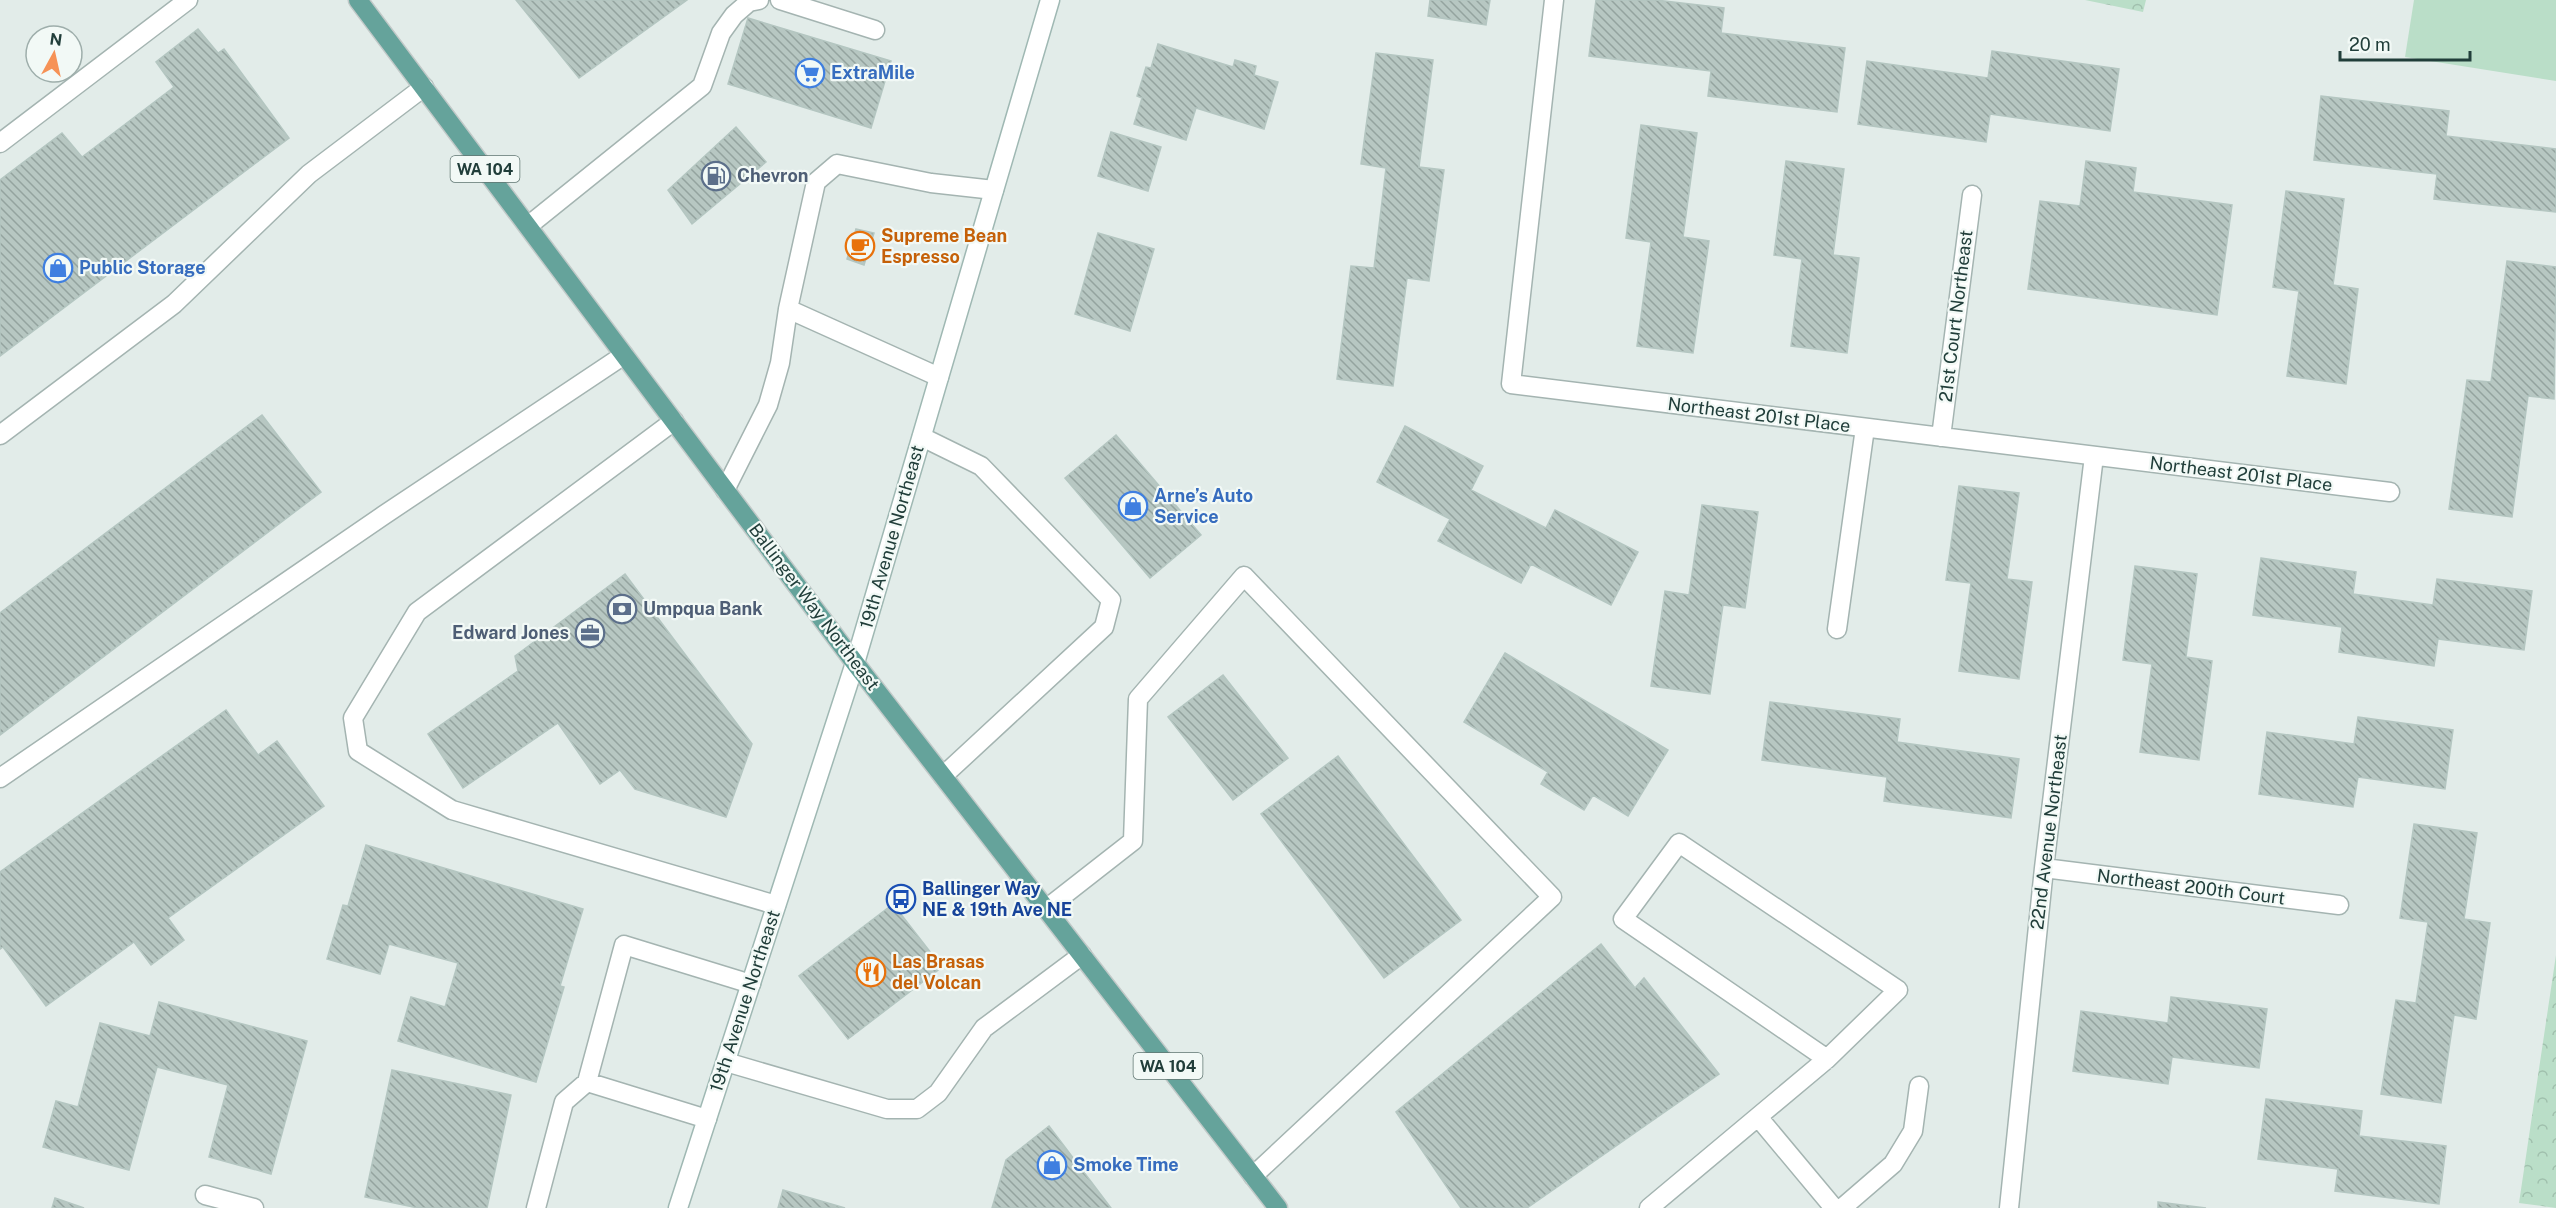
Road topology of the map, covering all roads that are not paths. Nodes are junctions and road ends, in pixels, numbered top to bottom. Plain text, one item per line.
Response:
1 (188, 0) edge
2 (358, 0) edge
3 (759, 0) edge
4 (780, 0) edge
5 (1050, 0) edge
6 (1554, 0) edge
7 (874, 30) dead end
8 (424, 87) junction
9 (0, 143) edge
10 (994, 190) junction
11 (1972, 195) dead end
12 (528, 226) junction
13 (788, 309) junction
14 (624, 355) junction
15 (939, 377) junction
16 (674, 421) junction
17 (1865, 428) junction
18 (0, 435) edge
19 (922, 436) junction
20 (1941, 437) junction
21 (2094, 456) junction
22 (725, 490) junction
23 (2390, 492) dead end
24 (1837, 629) dead end
25 (855, 663) junction
26 (943, 776) junction
27 (0, 778) edge
28 (2044, 868) junction
29 (776, 905) junction
30 (2339, 905) dead end
31 (1046, 909) junction
32 (1082, 955) junction
33 (751, 984) junction
34 (1827, 1059) junction
35 (726, 1062) junction
36 (587, 1082) junction
37 (1919, 1086) dead end
38 (1758, 1117) junction
39 (707, 1119) junction
40 (1253, 1176) junction
41 (205, 1195) dead end
42 (254, 1208) edge
43 (536, 1208) edge
44 (678, 1208) edge
45 (1278, 1208) edge
46 (1649, 1208) edge
47 (1834, 1208) edge
48 (1842, 1208) edge
49 (2009, 1208) edge

1 - 9 street
2 - 8 main road, Ballinger Way Northeast / WA 104
3 - 12 street
4 - 7 street
5 - 10 street, 19th Avenue Northeast
6 - 17 street, Northeast 201st Place
8 - 12 main road, Ballinger Way Northeast / WA 104
8 - 18 street
10 - 13 street
10 - 15 street, 19th Avenue Northeast
11 - 20 street, 21st Court Northeast
12 - 14 main road, Ballinger Way Northeast / WA 104
13 - 15 street
13 - 22 street
14 - 16 main road, Ballinger Way Northeast / WA 104
14 - 27 street
15 - 19 street, 19th Avenue Northeast
16 - 22 main road, Ballinger Way Northeast / WA 104
16 - 29 street
17 - 20 street, Northeast 201st Place
17 - 24 street
19 - 25 street, 19th Avenue Northeast
19 - 26 street
20 - 21 street, Northeast 201st Place
21 - 23 street, Northeast 201st Place
21 - 28 street, 22nd Avenue Northeast
22 - 25 main road, Ballinger Way Northeast / WA 104
25 - 26 main road, Ballinger Way Northeast / WA 104
25 - 29 street, 19th Avenue Northeast
26 - 31 main road, Ballinger Way Northeast / WA 104
28 - 30 street, Northeast 200th Court
28 - 49 street, 22nd Avenue Northeast
29 - 33 street, 19th Avenue Northeast
31 - 32 main road, Ballinger Way Northeast / WA 104
31 - 40 street
32 - 35 street
32 - 40 main road, Ballinger Way Northeast / WA 104
33 - 35 street, 19th Avenue Northeast
33 - 36 street
34 - 34 street
34 - 38 street
35 - 39 street, 19th Avenue Northeast
36 - 39 street
36 - 43 street
37 - 48 street
38 - 46 street
38 - 47 street
39 - 44 street, 19th Avenue Northeast
40 - 45 main road, Ballinger Way Northeast / WA 104
41 - 42 street

